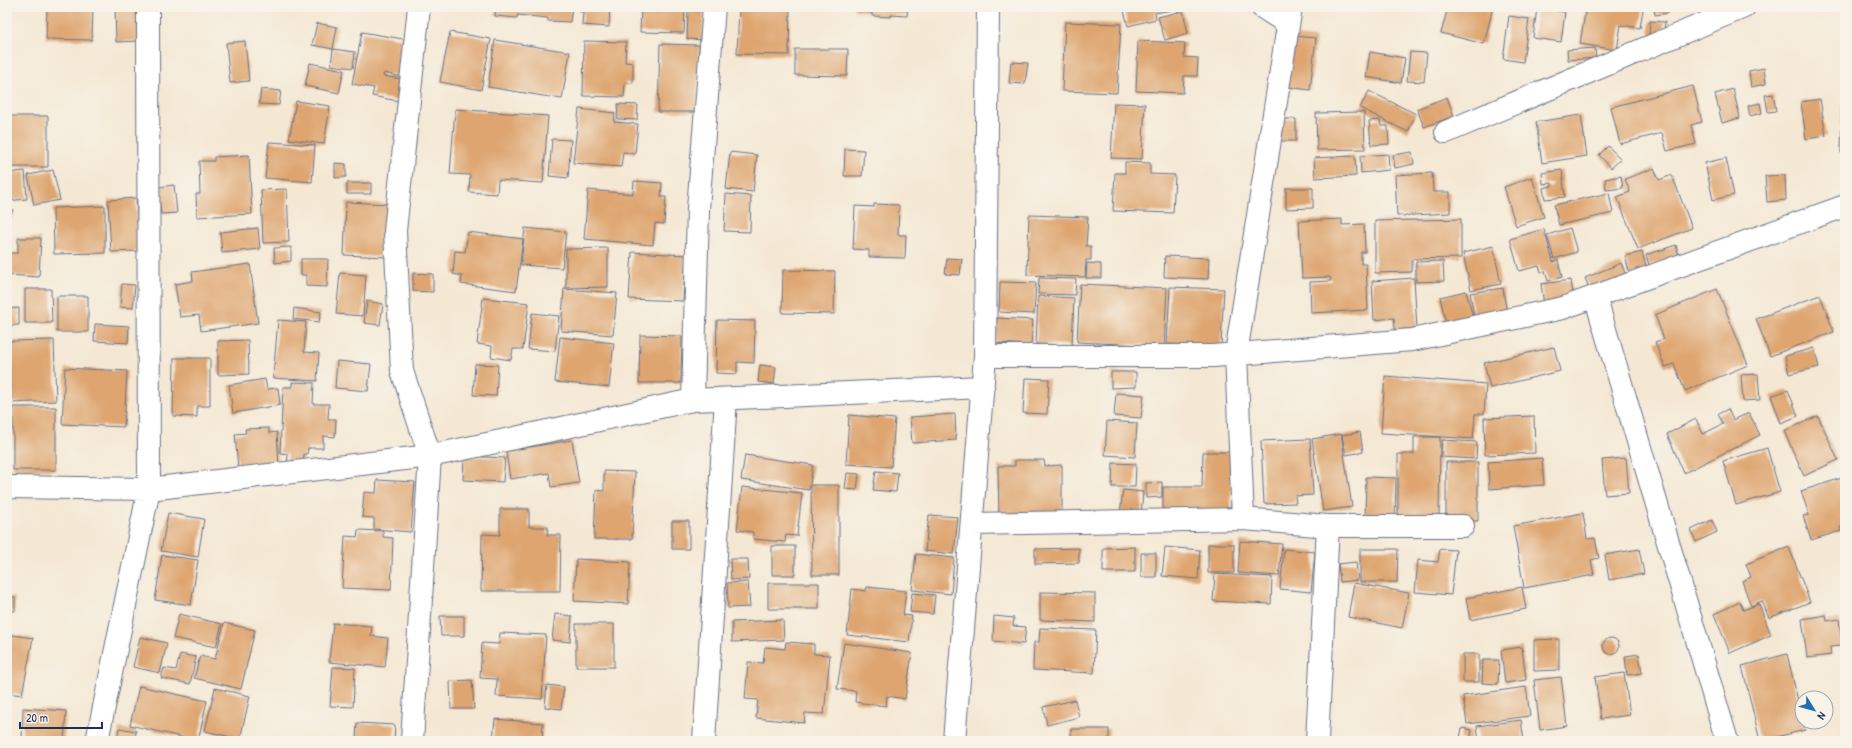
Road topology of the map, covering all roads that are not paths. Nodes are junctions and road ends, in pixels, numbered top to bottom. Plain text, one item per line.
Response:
1 (148, 7) edge
2 (419, 7) edge
3 (714, 7) edge
4 (988, 7) edge
5 (1262, 7) edge
6 (1744, 7) edge
7 (1290, 15) edge
8 (1446, 132) dead end
9 (1845, 206) edge
10 (1595, 296) junction
11 (1236, 354) junction
12 (985, 356) junction
13 (983, 386) junction
14 (726, 399) junction
15 (693, 400) junction
16 (430, 456) junction
17 (7, 487) edge
18 (149, 489) junction
19 (1243, 519) junction
20 (972, 524) junction
21 (1328, 526) junction
22 (1463, 526) dead end
23 (97, 741) edge
24 (412, 741) edge
25 (704, 741) edge
26 (954, 741) edge
27 (1316, 741) edge
28 (1727, 741) edge

1 - 18 street
2 - 16 street
3 - 15 street
4 - 12 street
5 - 7 street
6 - 8 street
7 - 11 street
9 - 10 street
10 - 11 street
10 - 28 street
11 - 12 street
11 - 19 street
12 - 13 street
13 - 14 street
13 - 20 street
14 - 15 street
14 - 25 street
15 - 16 street
16 - 18 street
16 - 24 street
17 - 18 street
18 - 23 street
19 - 20 street
19 - 21 street
20 - 26 street
21 - 22 street
21 - 27 street

